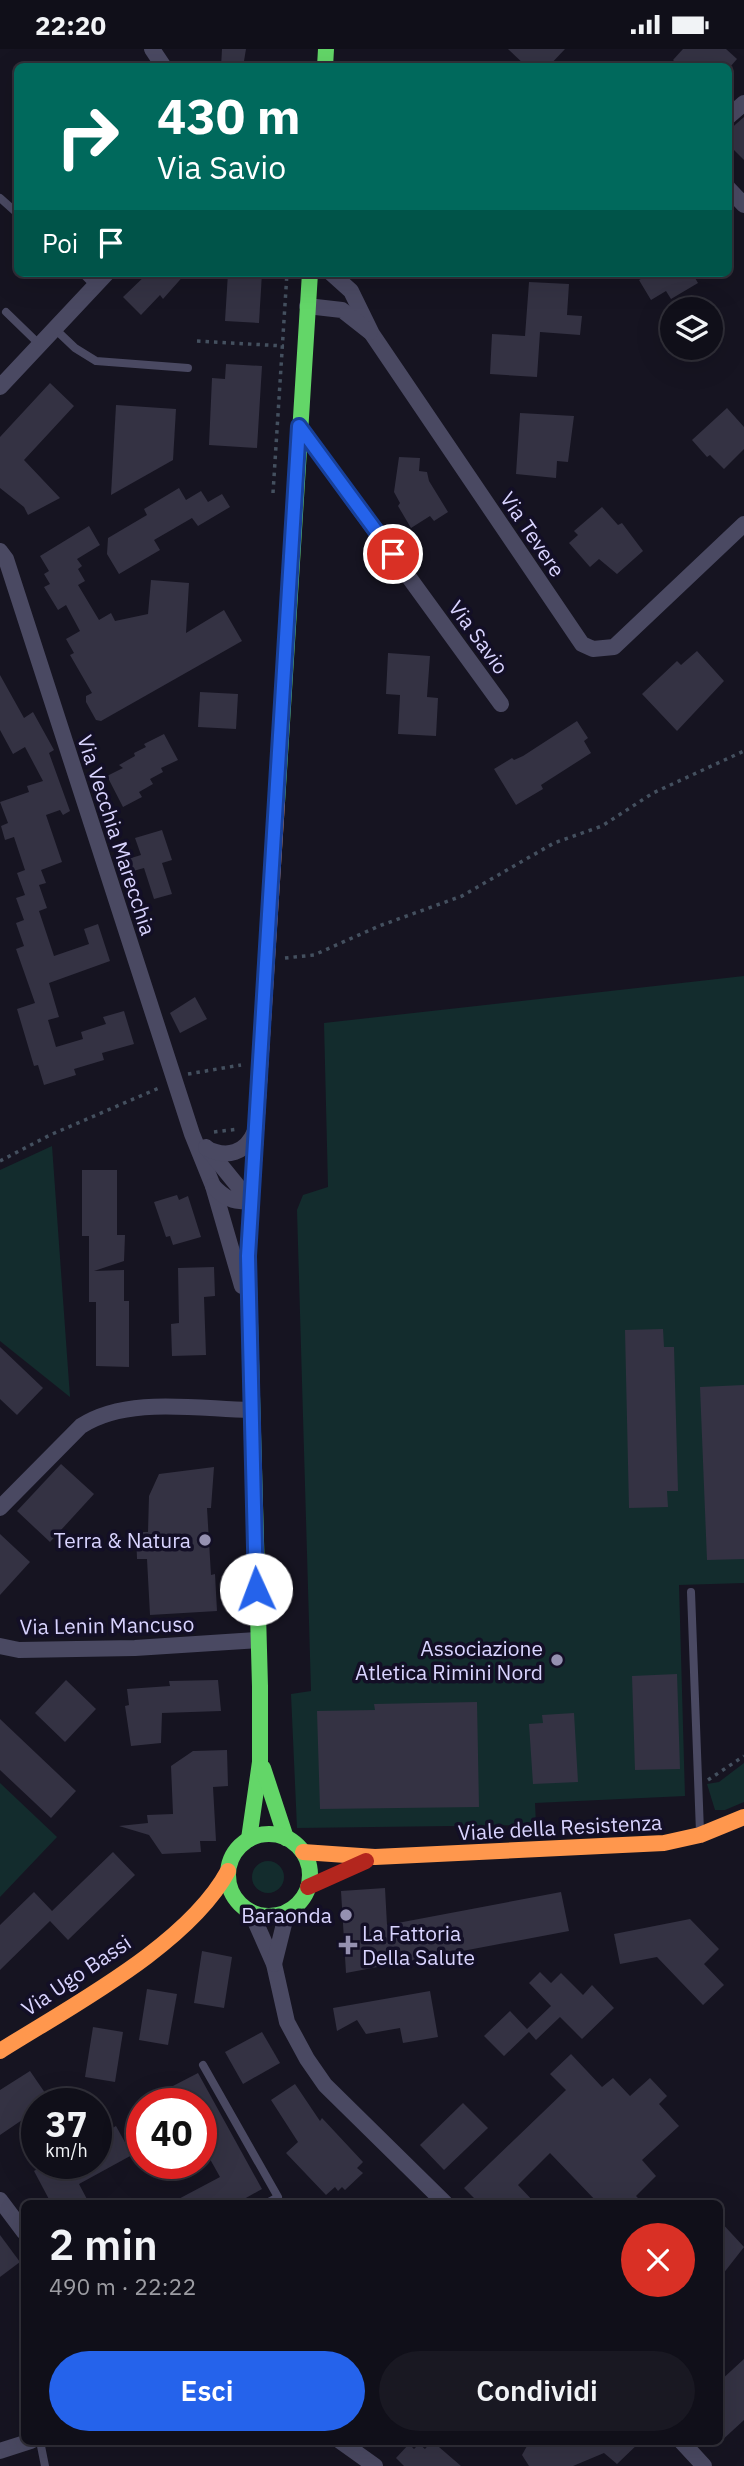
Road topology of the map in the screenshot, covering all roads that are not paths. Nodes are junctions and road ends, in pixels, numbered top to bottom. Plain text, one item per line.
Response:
1 (732, 192) edge
2 (0, 198) edge
3 (744, 205) edge
4 (14, 210) edge
5 (86, 277) edge
6 (103, 277) edge
7 (310, 277) edge
8 (335, 277) edge
9 (95, 286) junction
10 (307, 306) junction
11 (6, 312) dead end
12 (55, 329) junction
13 (372, 334) junction
14 (40, 345) junction
15 (188, 368) dead end
16 (0, 387) edge
17 (299, 426) junction
18 (744, 524) edge
19 (0, 551) edge
20 (501, 704) dead end
21 (248, 1129) junction
22 (200, 1138) junction
23 (214, 1186) junction
24 (250, 1201) junction
25 (248, 1307) junction
26 (250, 1410) junction
27 (0, 1508) edge
28 (691, 1592) dead end
29 (258, 1640) junction
30 (0, 1646) edge
31 (260, 1762) junction
32 (744, 1817) edge
33 (700, 1835) junction
34 (286, 1838) junction
35 (249, 1839) junction
36 (303, 1852) junction
37 (375, 1857) junction
38 (228, 1871) junction
39 (309, 1887) junction
40 (247, 1909) junction
41 (287, 1912) junction
42 (176, 1933) junction
43 (274, 1964) junction
44 (0, 2051) edge
45 (203, 2064) dead end
46 (0, 2200) edge
47 (272, 2200) edge
48 (442, 2200) edge
49 (21, 2228) edge
50 (21, 2444) edge
51 (41, 2445) edge
52 (352, 2445) edge
53 (685, 2445) edge
54 (0, 2451) edge
55 (45, 2466) edge
56 (375, 2466) edge
57 (705, 2466) edge

1 - 3 street
2 - 4 lane
5 - 9 lane
6 - 9 street
7 - 10 street
8 - 13 street, Via Tevere
9 - 12 street
10 - 13 street
10 - 17 street
11 - 14 lane
12 - 14 street
12 - 15 lane
13 - 18 street, Via Tevere
14 - 16 street
17 - 20 street, Via Savio
17 - 21 street
19 - 22 street, Via Vecchia Marecchia
21 - 22 street
21 - 24 street
22 - 23 street, Via Vecchia Marecchia
22 - 24 street, Via Vecchia Marecchia
23 - 24 street
23 - 25 street, Via Vecchia Marecchia
24 - 25 street
25 - 26 street
26 - 27 street
26 - 29 street
28 - 33 lane
29 - 30 street, Via Lenin Mancuso
29 - 31 street
31 - 34 street
31 - 35 street
32 - 33 street, Viale della Resistenza
33 - 37 street, Viale della Resistenza
34 - 35 street
34 - 36 street
35 - 38 street
36 - 37 street, Viale della Resistenza
36 - 39 street
37 - 39 street, Viale della Resistenza
38 - 40 street
38 - 42 street, Via Ugo Bassi
39 - 41 street
40 - 41 street
40 - 42 street, Via Ugo Bassi
40 - 43 street
41 - 43 street
42 - 44 street, Via Ugo Bassi
43 - 48 street
45 - 47 lane
46 - 49 street
50 - 54 street
51 - 55 lane
52 - 56 street
53 - 57 street

